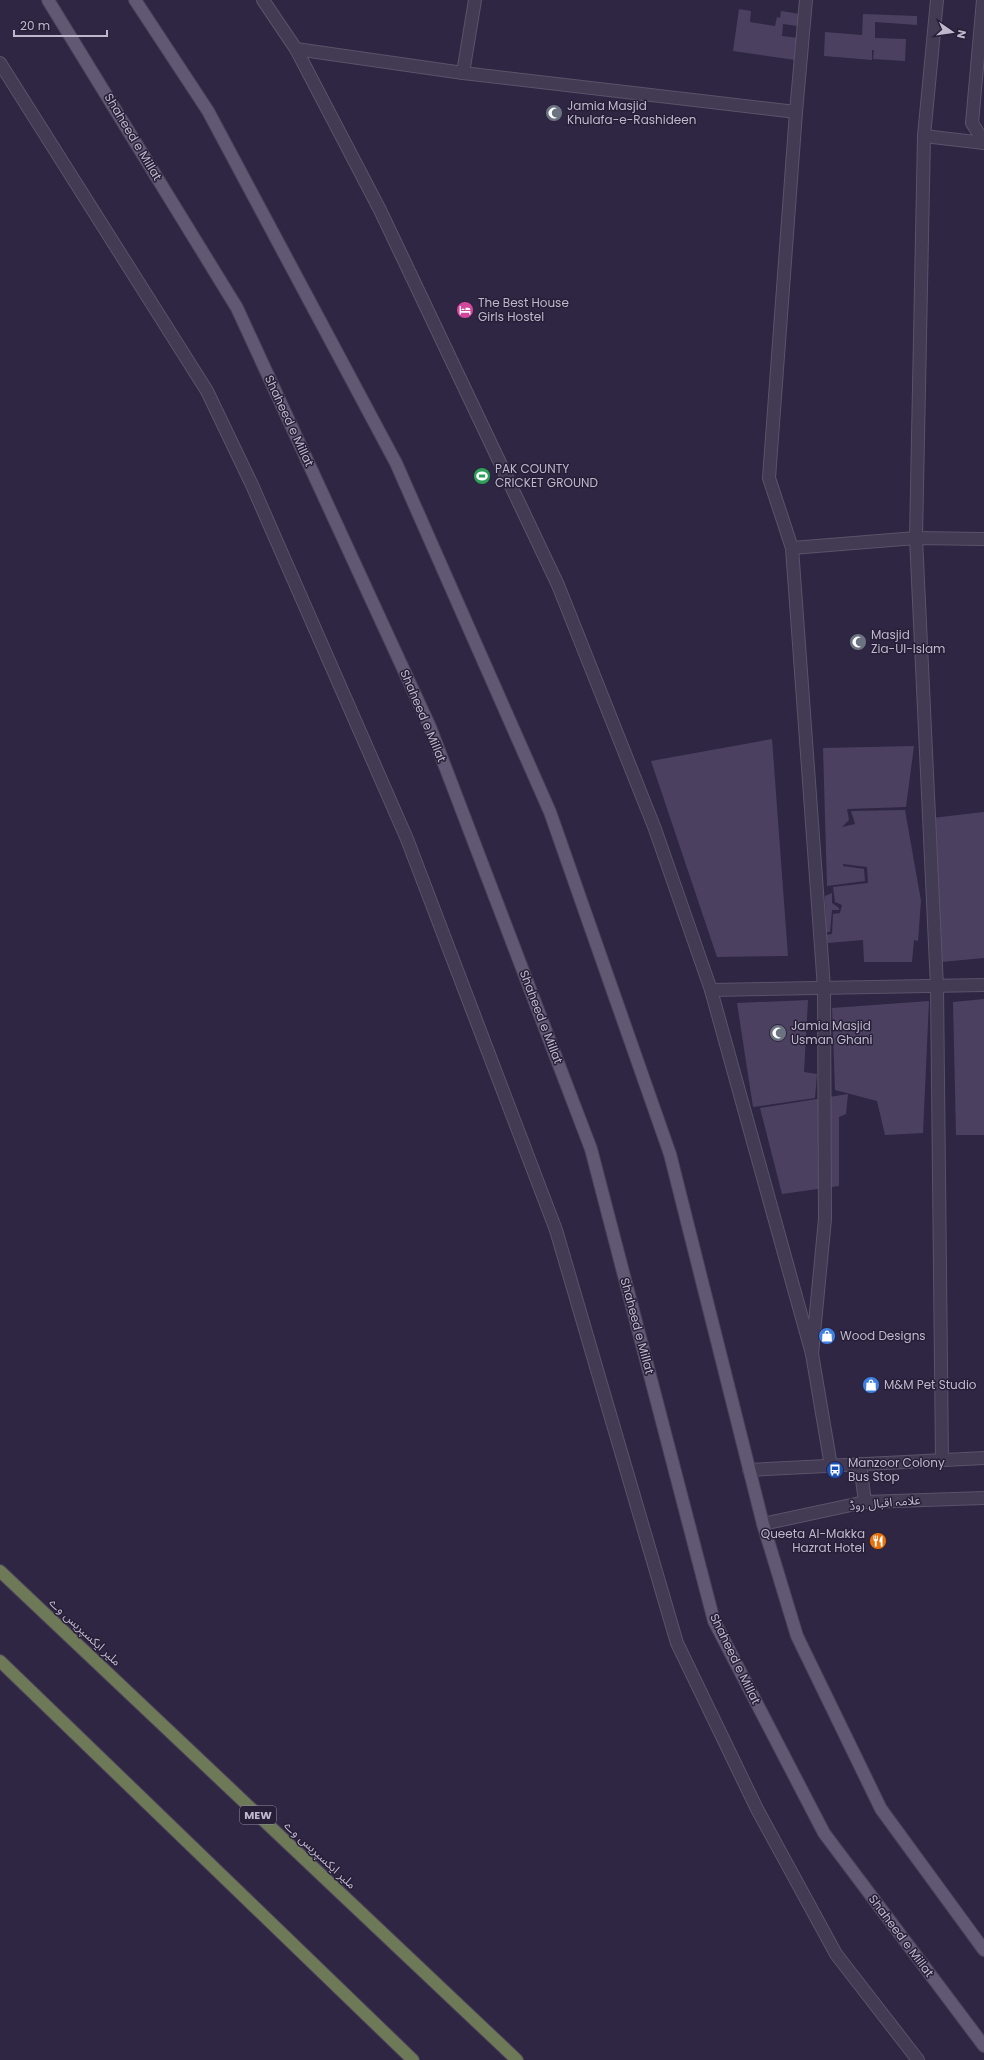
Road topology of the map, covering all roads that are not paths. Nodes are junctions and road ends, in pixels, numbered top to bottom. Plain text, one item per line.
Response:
1 (48, 0) edge
2 (136, 0) edge
3 (263, 0) edge
4 (475, 0) edge
5 (806, 0) edge
6 (937, 0) edge
7 (983, 0) edge
8 (296, 48) junction
9 (0, 63) edge
10 (463, 73) junction
11 (796, 112) junction
12 (924, 136) junction
13 (984, 142) edge
14 (916, 538) junction
15 (984, 539) edge
16 (792, 548) junction
17 (984, 985) edge
18 (937, 987) junction
19 (824, 988) junction
20 (711, 990) junction
21 (812, 1354) junction
22 (984, 1458) edge
23 (942, 1460) junction
24 (860, 1464) junction
25 (831, 1466) junction
26 (749, 1470) junction
27 (984, 1498) edge
28 (865, 1502) junction
29 (763, 1524) junction
30 (0, 1571) edge
31 (0, 1661) edge
32 (984, 1950) edge
33 (984, 2046) edge
34 (413, 2060) edge
35 (517, 2060) edge
36 (918, 2060) edge

1 - 33 main road, Shaheed e Millat
2 - 26 main road
3 - 8 street
4 - 10 street
5 - 11 street
6 - 12 street
7 - 13 street
8 - 10 street
8 - 20 street
9 - 36 street
10 - 11 street
11 - 16 street
12 - 13 street
12 - 14 street
14 - 15 street
14 - 16 street
14 - 18 street
16 - 19 street
17 - 18 street
18 - 19 street
18 - 23 street
19 - 20 street
19 - 21 street
20 - 21 street
21 - 25 street
22 - 23 street
23 - 24 street
24 - 25 street
24 - 28 street
25 - 26 street
26 - 29 main road
27 - 28 street, علامہ اقبال روڈ
28 - 29 street, علامہ اقبال روڈ
29 - 32 main road
30 - 35 highway, ملیر ایکسپریس وے / MEW
31 - 34 highway

